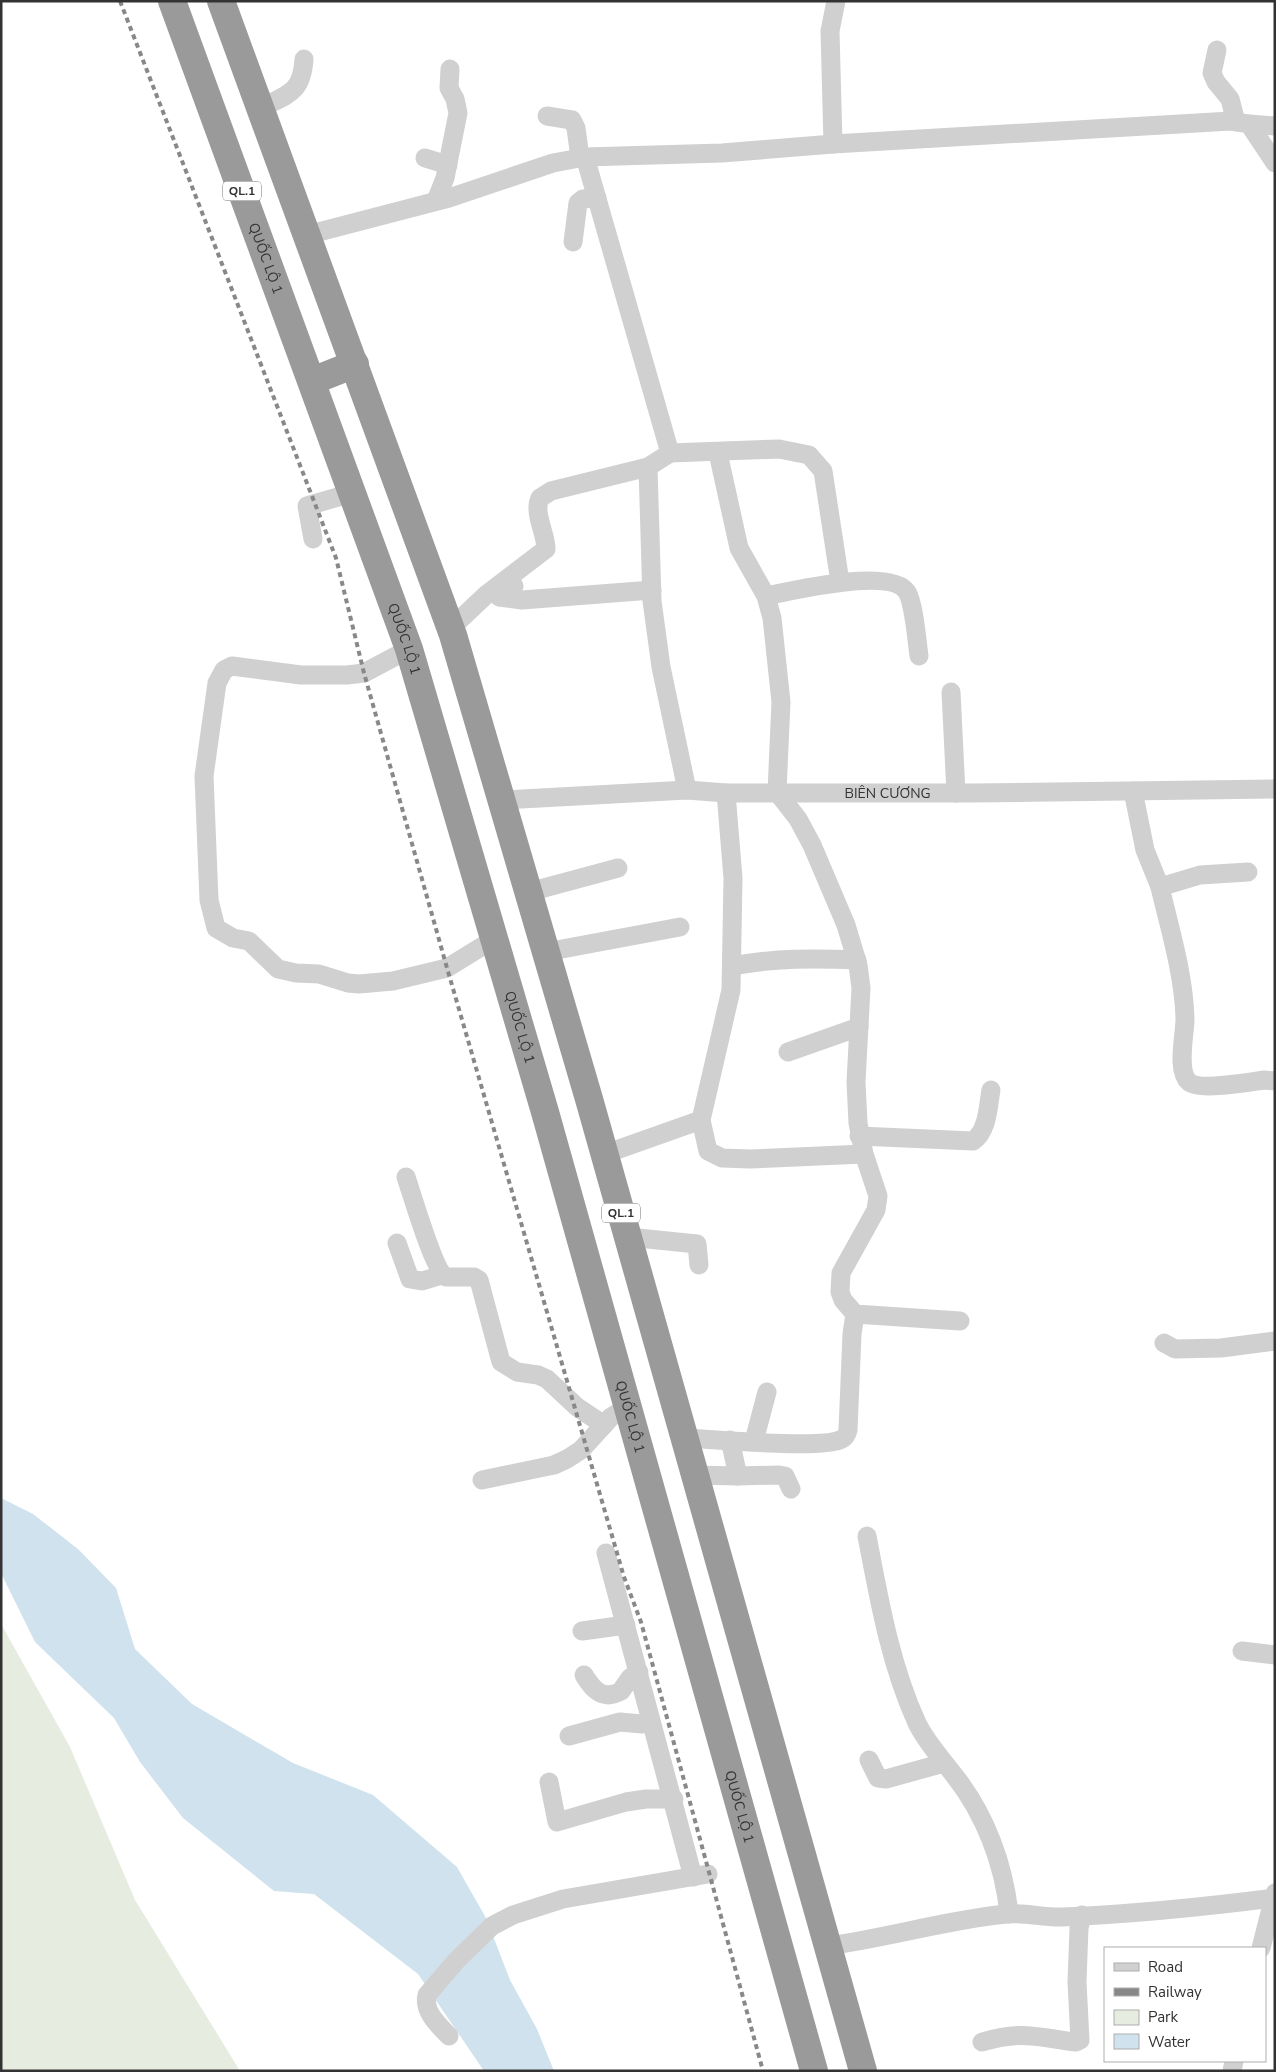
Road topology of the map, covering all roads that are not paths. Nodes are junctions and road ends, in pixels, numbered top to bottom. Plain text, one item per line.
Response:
1 (172, 1) edge
2 (222, 1) edge
3 (836, 1) edge
4 (1217, 50) dead end
5 (304, 59) dead end
6 (450, 69) dead end
7 (261, 108) junction
8 (546, 116) dead end
9 (1243, 123) junction
10 (1275, 126) edge
11 (833, 144) junction
12 (425, 158) dead end
13 (582, 158) junction
14 (1275, 163) edge
15 (448, 165) junction
16 (597, 198) junction
17 (436, 201) junction
18 (307, 235) junction
19 (573, 242) dead end
20 (355, 364) junction
21 (312, 381) junction
22 (670, 453) junction
23 (718, 453) junction
24 (648, 467) junction
25 (352, 493) junction
26 (313, 539) dead end
27 (545, 562) dead end
28 (840, 582) junction
29 (652, 590) junction
30 (766, 596) junction
31 (451, 628) junction
32 (409, 649) junction
33 (919, 656) dead end
34 (951, 692) dead end
35 (1275, 789) edge
36 (688, 790) junction
37 (1133, 791) junction
38 (777, 792) junction
39 (726, 793) junction
40 (956, 793) junction
41 (502, 800) junction
42 (618, 868) dead end
43 (1248, 872) dead end
44 (1160, 887) junction
45 (529, 892) junction
46 (680, 927) dead end
47 (494, 939) junction
48 (546, 952) junction
49 (857, 960) junction
50 (732, 966) junction
51 (859, 1027) junction
52 (788, 1052) dead end
53 (1275, 1082) edge
54 (991, 1090) dead end
55 (702, 1120) junction
56 (862, 1145) junction
57 (605, 1154) junction
58 (406, 1177) dead end
59 (628, 1237) junction
60 (397, 1243) dead end
61 (699, 1265) dead end
62 (442, 1275) junction
63 (855, 1314) junction
64 (960, 1321) dead end
65 (1275, 1341) edge
66 (1164, 1343) dead end
67 (767, 1392) dead end
68 (627, 1407) junction
69 (604, 1424) junction
70 (684, 1438) junction
71 (730, 1440) junction
72 (754, 1441) junction
73 (695, 1475) junction
74 (738, 1476) junction
75 (482, 1480) dead end
76 (791, 1489) dead end
77 (867, 1536) dead end
78 (606, 1553) dead end
79 (626, 1624) junction
80 (582, 1631) dead end
81 (1242, 1651) dead end
82 (1275, 1655) edge
83 (639, 1672) junction
84 (584, 1676) dead end
85 (651, 1722) junction
86 (570, 1736) dead end
87 (869, 1760) dead end
88 (944, 1763) junction
89 (549, 1782) dead end
90 (674, 1799) junction
91 (1274, 1896) edge
92 (1009, 1914) junction
93 (1082, 1915) junction
94 (827, 1946) junction
95 (1261, 1947) edge
96 (449, 2036) dead end
97 (982, 2042) dead end
98 (814, 2071) edge
99 (863, 2071) edge

1 - 21 highway, QUỐC LỘ 1 / QL.1
2 - 7 highway, QL.1
3 - 11 street
4 - 9 street
5 - 7 street
6 - 15 street
7 - 18 highway, QL.1
8 - 13 street
9 - 10 street
9 - 11 street
9 - 14 street
11 - 13 street
12 - 15 street
13 - 16 street
13 - 17 street
15 - 17 street
16 - 19 street
16 - 22 street
17 - 18 street
18 - 20 highway, QL.1
20 - 21 highway
20 - 31 highway, QL.1
21 - 25 highway, QUỐC LỘ 1 / QL.1
22 - 23 street
22 - 24 street
23 - 28 street
23 - 30 street
24 - 29 street
24 - 31 street
25 - 26 street
25 - 32 highway, QUỐC LỘ 1 / QL.1
27 - 29 street
28 - 30 street
28 - 33 street
29 - 36 street
30 - 38 street
31 - 41 highway, QL.1
32 - 47 highway, QUỐC LỘ 1 / QL.1
32 - 47 street
34 - 40 street
35 - 37 street, BIÊN CƯƠNG
36 - 39 street, BIÊN CƯƠNG
36 - 41 street, BIÊN CƯƠNG
37 - 40 street, BIÊN CƯƠNG
37 - 44 street
38 - 39 street, BIÊN CƯƠNG
38 - 40 street, BIÊN CƯƠNG
38 - 49 street
39 - 50 street
41 - 45 highway, QL.1
42 - 45 street
43 - 44 street
44 - 53 street
45 - 48 highway, QL.1
46 - 48 street
47 - 68 highway, QUỐC LỘ 1 / QL.1
48 - 57 highway, QL.1
49 - 50 street
49 - 51 street
50 - 55 street
51 - 52 street
51 - 56 street
54 - 56 street
55 - 56 street
55 - 57 street
56 - 63 street
57 - 59 highway, QL.1
58 - 62 street
59 - 61 street
59 - 70 highway, QL.1
60 - 62 street
62 - 69 street
63 - 64 street
63 - 72 street
65 - 66 street
67 - 72 street
68 - 69 street
68 - 98 highway, QUỐC LỘ 1 / QL.1
69 - 75 street
70 - 71 street
70 - 73 highway, QL.1
71 - 72 street
71 - 74 street
73 - 74 street
73 - 94 highway, QL.1
74 - 76 street
77 - 88 street
78 - 79 street
79 - 80 street
79 - 83 street
81 - 82 street
83 - 84 street
83 - 85 street
85 - 86 street
85 - 90 street
87 - 88 street
88 - 92 street
89 - 90 street
90 - 96 street
91 - 93 street
91 - 95 street
92 - 93 street
92 - 94 street
93 - 97 street
94 - 99 highway, QL.1

